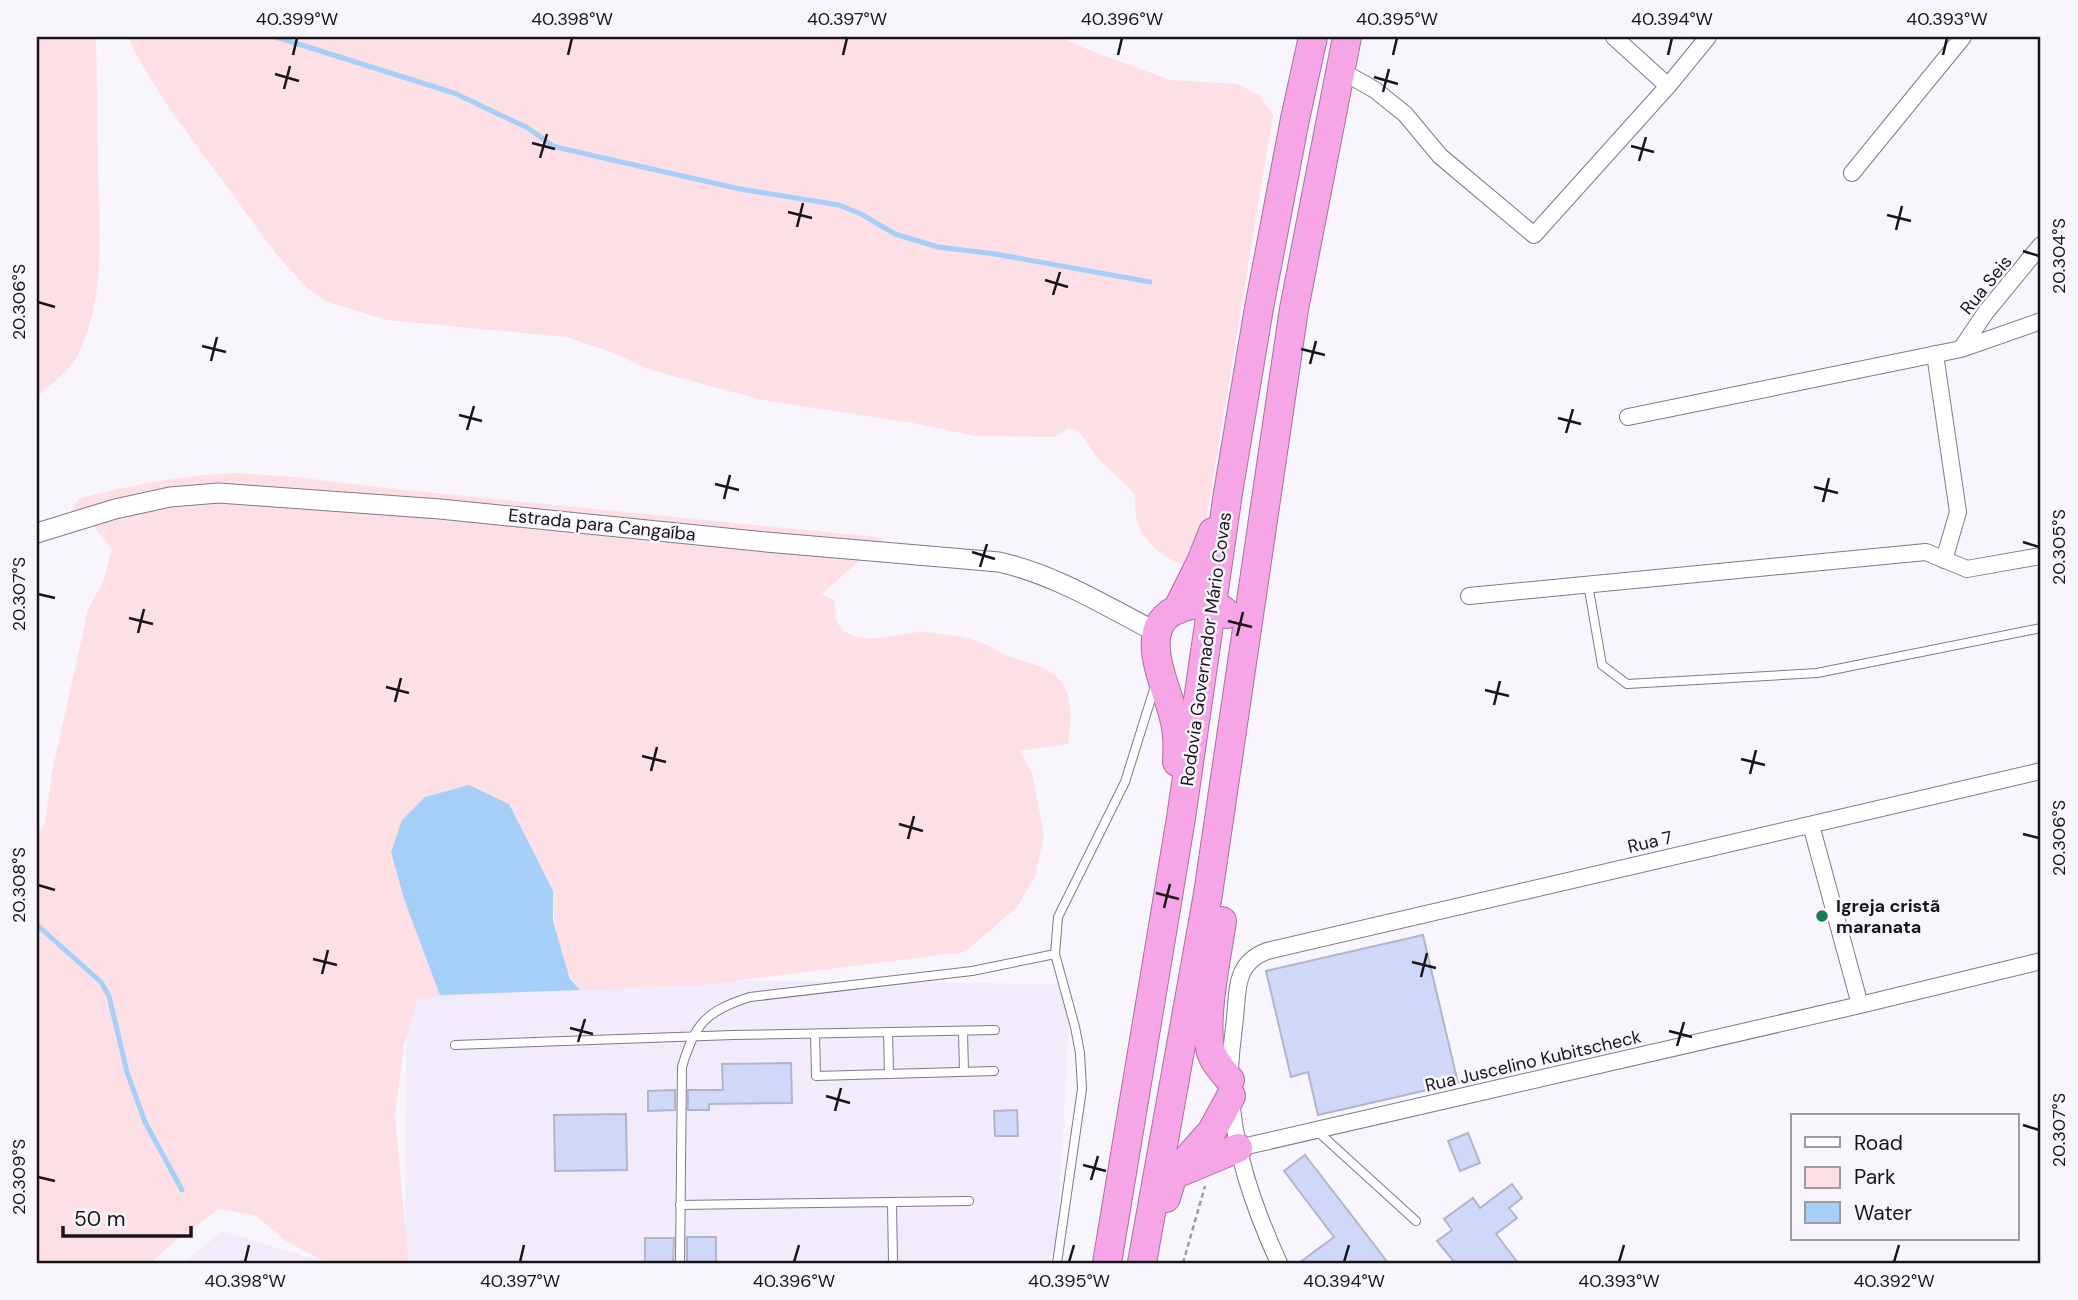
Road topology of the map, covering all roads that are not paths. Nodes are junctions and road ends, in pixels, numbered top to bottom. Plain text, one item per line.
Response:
1 (1313, 37) edge
2 (1347, 37) edge
3 (1614, 37) edge
4 (1708, 37) edge
5 (1963, 37) edge
6 (1340, 70) junction
7 (1668, 86) junction
8 (1852, 173) dead end
9 (2041, 245) edge
10 (2041, 321) edge
11 (1961, 349) junction
12 (1935, 354) junction
13 (1628, 417) dead end
14 (1228, 493) junction
15 (37, 533) edge
16 (2041, 556) edge
17 (1944, 560) junction
18 (1588, 584) junction
19 (1469, 596) dead end
20 (1213, 604) junction
21 (1177, 610) junction
22 (2041, 628) edge
23 (1157, 632) junction
24 (1159, 669) junction
25 (1237, 697) junction
26 (2041, 771) edge
27 (1220, 810) junction
28 (1811, 825) junction
29 (1055, 954) junction
30 (2041, 961) edge
31 (1860, 1005) junction
32 (995, 1030) dead end
33 (963, 1031) junction
34 (888, 1032) junction
35 (815, 1034) junction
36 (694, 1037) junction
37 (454, 1045) dead end
38 (964, 1072) junction
39 (994, 1072) dead end
40 (1140, 1072) junction
41 (889, 1074) junction
42 (1230, 1088) junction
43 (1316, 1130) junction
44 (1225, 1154) junction
45 (1173, 1175) junction
46 (969, 1202) dead end
47 (892, 1203) junction
48 (680, 1205) junction
49 (1416, 1221) dead end
50 (1144, 1251) edge
51 (680, 1263) edge
52 (893, 1263) edge
53 (1057, 1263) edge
54 (1107, 1263) edge
55 (1279, 1263) edge

1 - 14 highway, Rodovia Governador Mário Covas
2 - 6 highway, Rodovia Governador Mário Covas
3 - 7 street
4 - 7 street
5 - 8 street
6 - 7 street
6 - 25 highway, Rodovia Governador Mário Covas
9 - 11 street, Rua Seis
10 - 11 street
11 - 12 street
12 - 13 street
12 - 17 street
14 - 20 highway, Rodovia Governador Mário Covas
14 - 21 highway
15 - 23 street, Estrada para Cangaíba
16 - 17 street
17 - 18 street
18 - 19 street
18 - 22 lane
20 - 21 highway
20 - 27 highway
20 - 40 highway, Rodovia Governador Mário Covas
21 - 23 highway
23 - 24 highway
24 - 29 lane
24 - 40 highway
25 - 27 highway, Rodovia Governador Mário Covas
25 - 42 highway
26 - 28 street, Rua 7
27 - 50 highway, Rodovia Governador Mário Covas
28 - 31 street
28 - 42 street, Rua 7
29 - 36 lane
29 - 53 lane
30 - 31 street, Rua Juscelino Kubitscheck
31 - 43 street, Rua Juscelino Kubitscheck
32 - 33 lane
33 - 34 lane
33 - 38 lane
34 - 35 lane
34 - 41 lane
35 - 36 lane
35 - 41 lane
36 - 37 lane
36 - 48 lane
38 - 39 lane
38 - 41 lane
40 - 54 highway, Rodovia Governador Mário Covas
42 - 44 street
42 - 45 highway
43 - 44 street, Rua Juscelino Kubitscheck
43 - 49 lane
44 - 45 highway
44 - 55 street
45 - 50 highway
46 - 47 lane
47 - 48 lane
47 - 52 lane
48 - 51 lane

